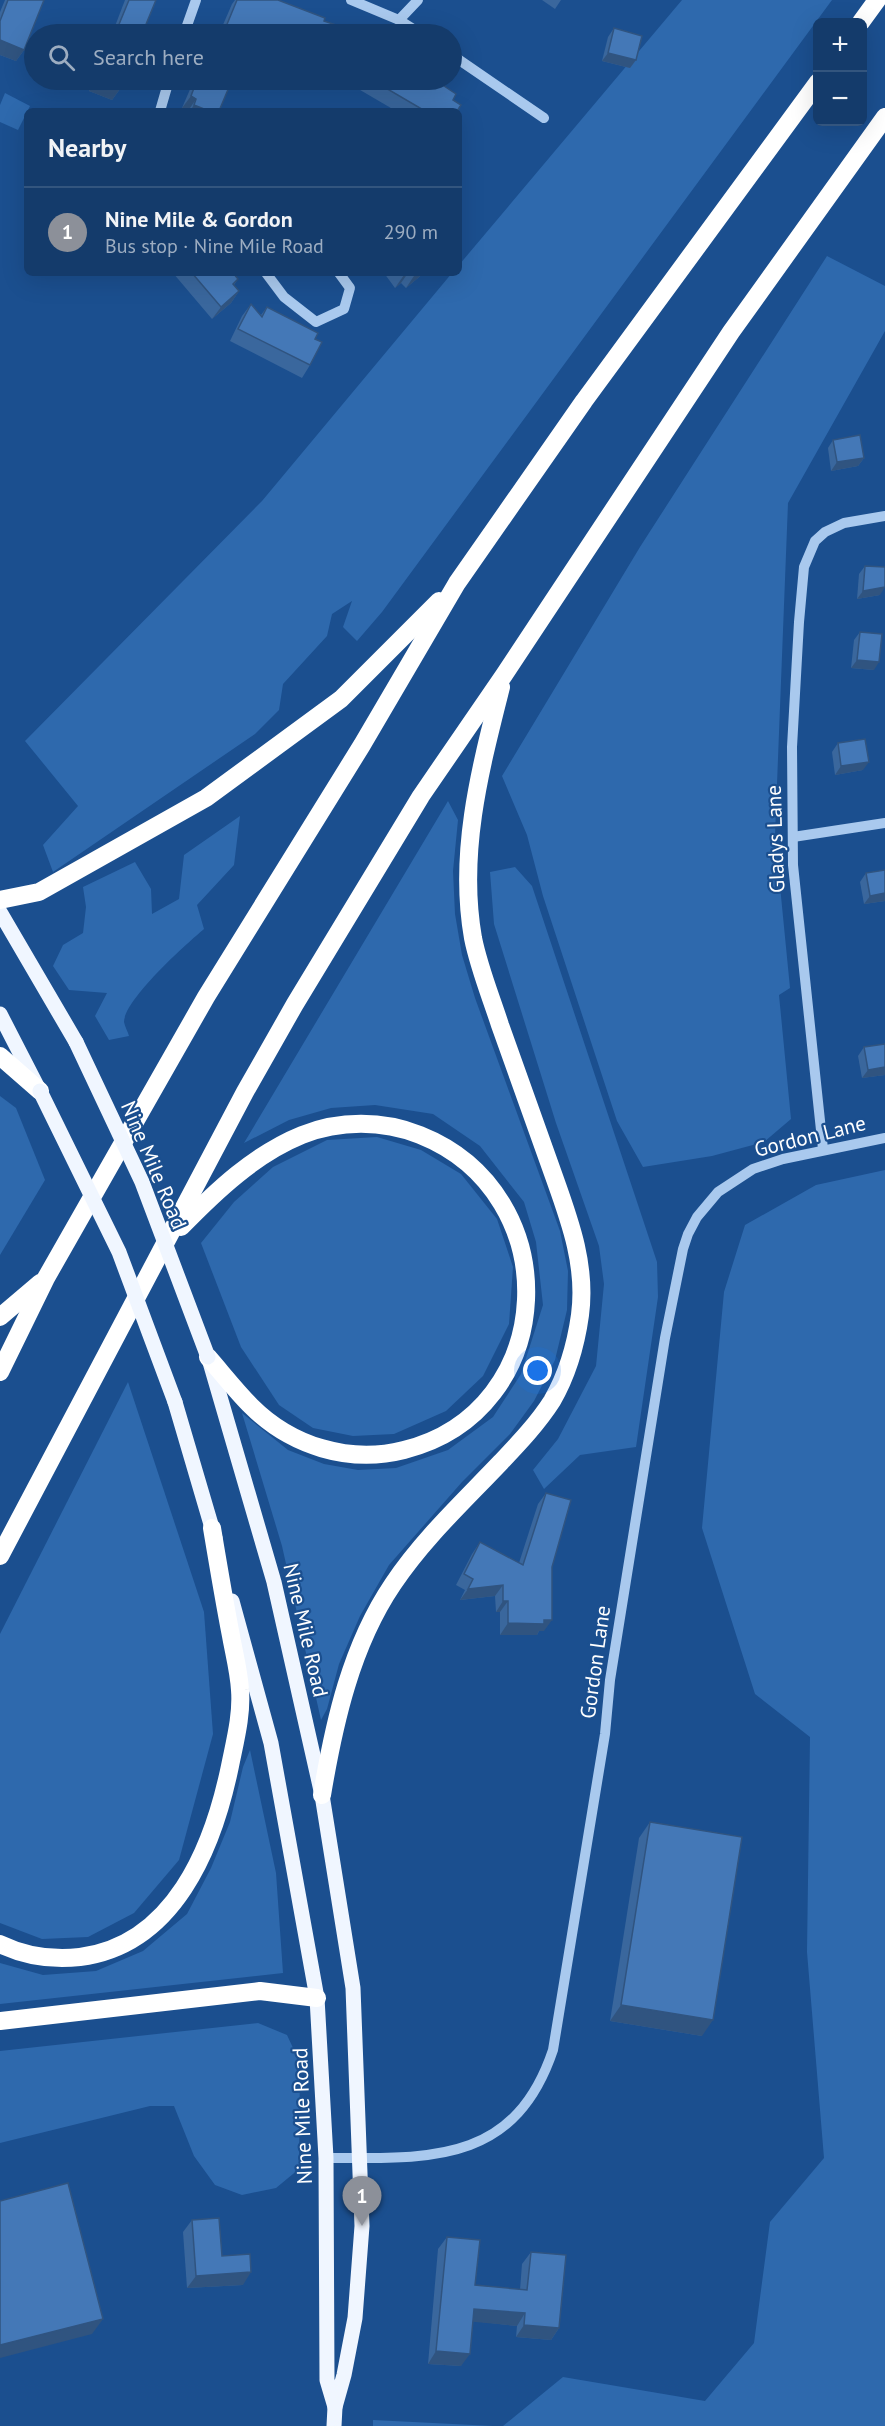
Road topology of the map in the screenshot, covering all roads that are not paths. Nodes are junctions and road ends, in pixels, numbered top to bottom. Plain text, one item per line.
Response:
1 (196, 0) edge
2 (351, 0) edge
3 (418, 0) edge
4 (877, 0) edge
5 (864, 18) edge
6 (399, 20) junction
7 (188, 24) edge
8 (405, 24) edge
9 (462, 62) edge
10 (813, 89) edge
11 (166, 90) edge
12 (161, 108) edge
13 (885, 117) edge
14 (544, 118) dead end
15 (268, 276) edge
16 (341, 276) edge
17 (885, 516) edge
18 (458, 583) junction
19 (504, 675) junction
20 (885, 824) edge
21 (793, 837) junction
22 (0, 900) edge
23 (0, 912) edge
24 (0, 1014) edge
25 (0, 1056) edge
26 (40, 1091) junction
27 (885, 1138) edge
28 (823, 1149) junction
29 (167, 1241) junction
30 (46, 1278) junction
31 (0, 1317) edge
32 (208, 1357) junction
33 (0, 1372) edge
34 (212, 1528) junction
35 (0, 1556) edge
36 (322, 1795) junction
37 (0, 1944) edge
38 (317, 1998) junction
39 (0, 2020) edge
40 (326, 2158) junction
41 (360, 2158) junction
42 (335, 2407) junction
43 (334, 2426) edge

1 - 7 street
2 - 6 street
3 - 6 street
4 - 5 highway
6 - 8 street
9 - 14 street
10 - 18 highway
11 - 12 street
13 - 19 highway
15 - 16 street
17 - 21 street, Gladys Lane
18 - 22 highway
18 - 30 highway
19 - 29 highway
19 - 36 highway
20 - 21 street
21 - 28 street, Gladys Lane
23 - 32 main road, Nine Mile Road, bridge
24 - 26 main road, Nine Mile Road
25 - 26 highway
26 - 34 main road, Nine Mile Road, bridge
27 - 28 street, Gordon Lane
28 - 41 street, Gordon Lane
29 - 32 highway
29 - 35 highway
30 - 31 highway
30 - 33 highway
32 - 36 main road, Nine Mile Road
34 - 37 highway
34 - 38 main road, Nine Mile Road
36 - 41 main road, Nine Mile Road
38 - 39 highway
38 - 40 main road, Nine Mile Road
40 - 41 street, Gordon Lane
40 - 42 main road, Nine Mile Road
41 - 42 main road, Nine Mile Road
42 - 43 main road, Nine Mile Road

